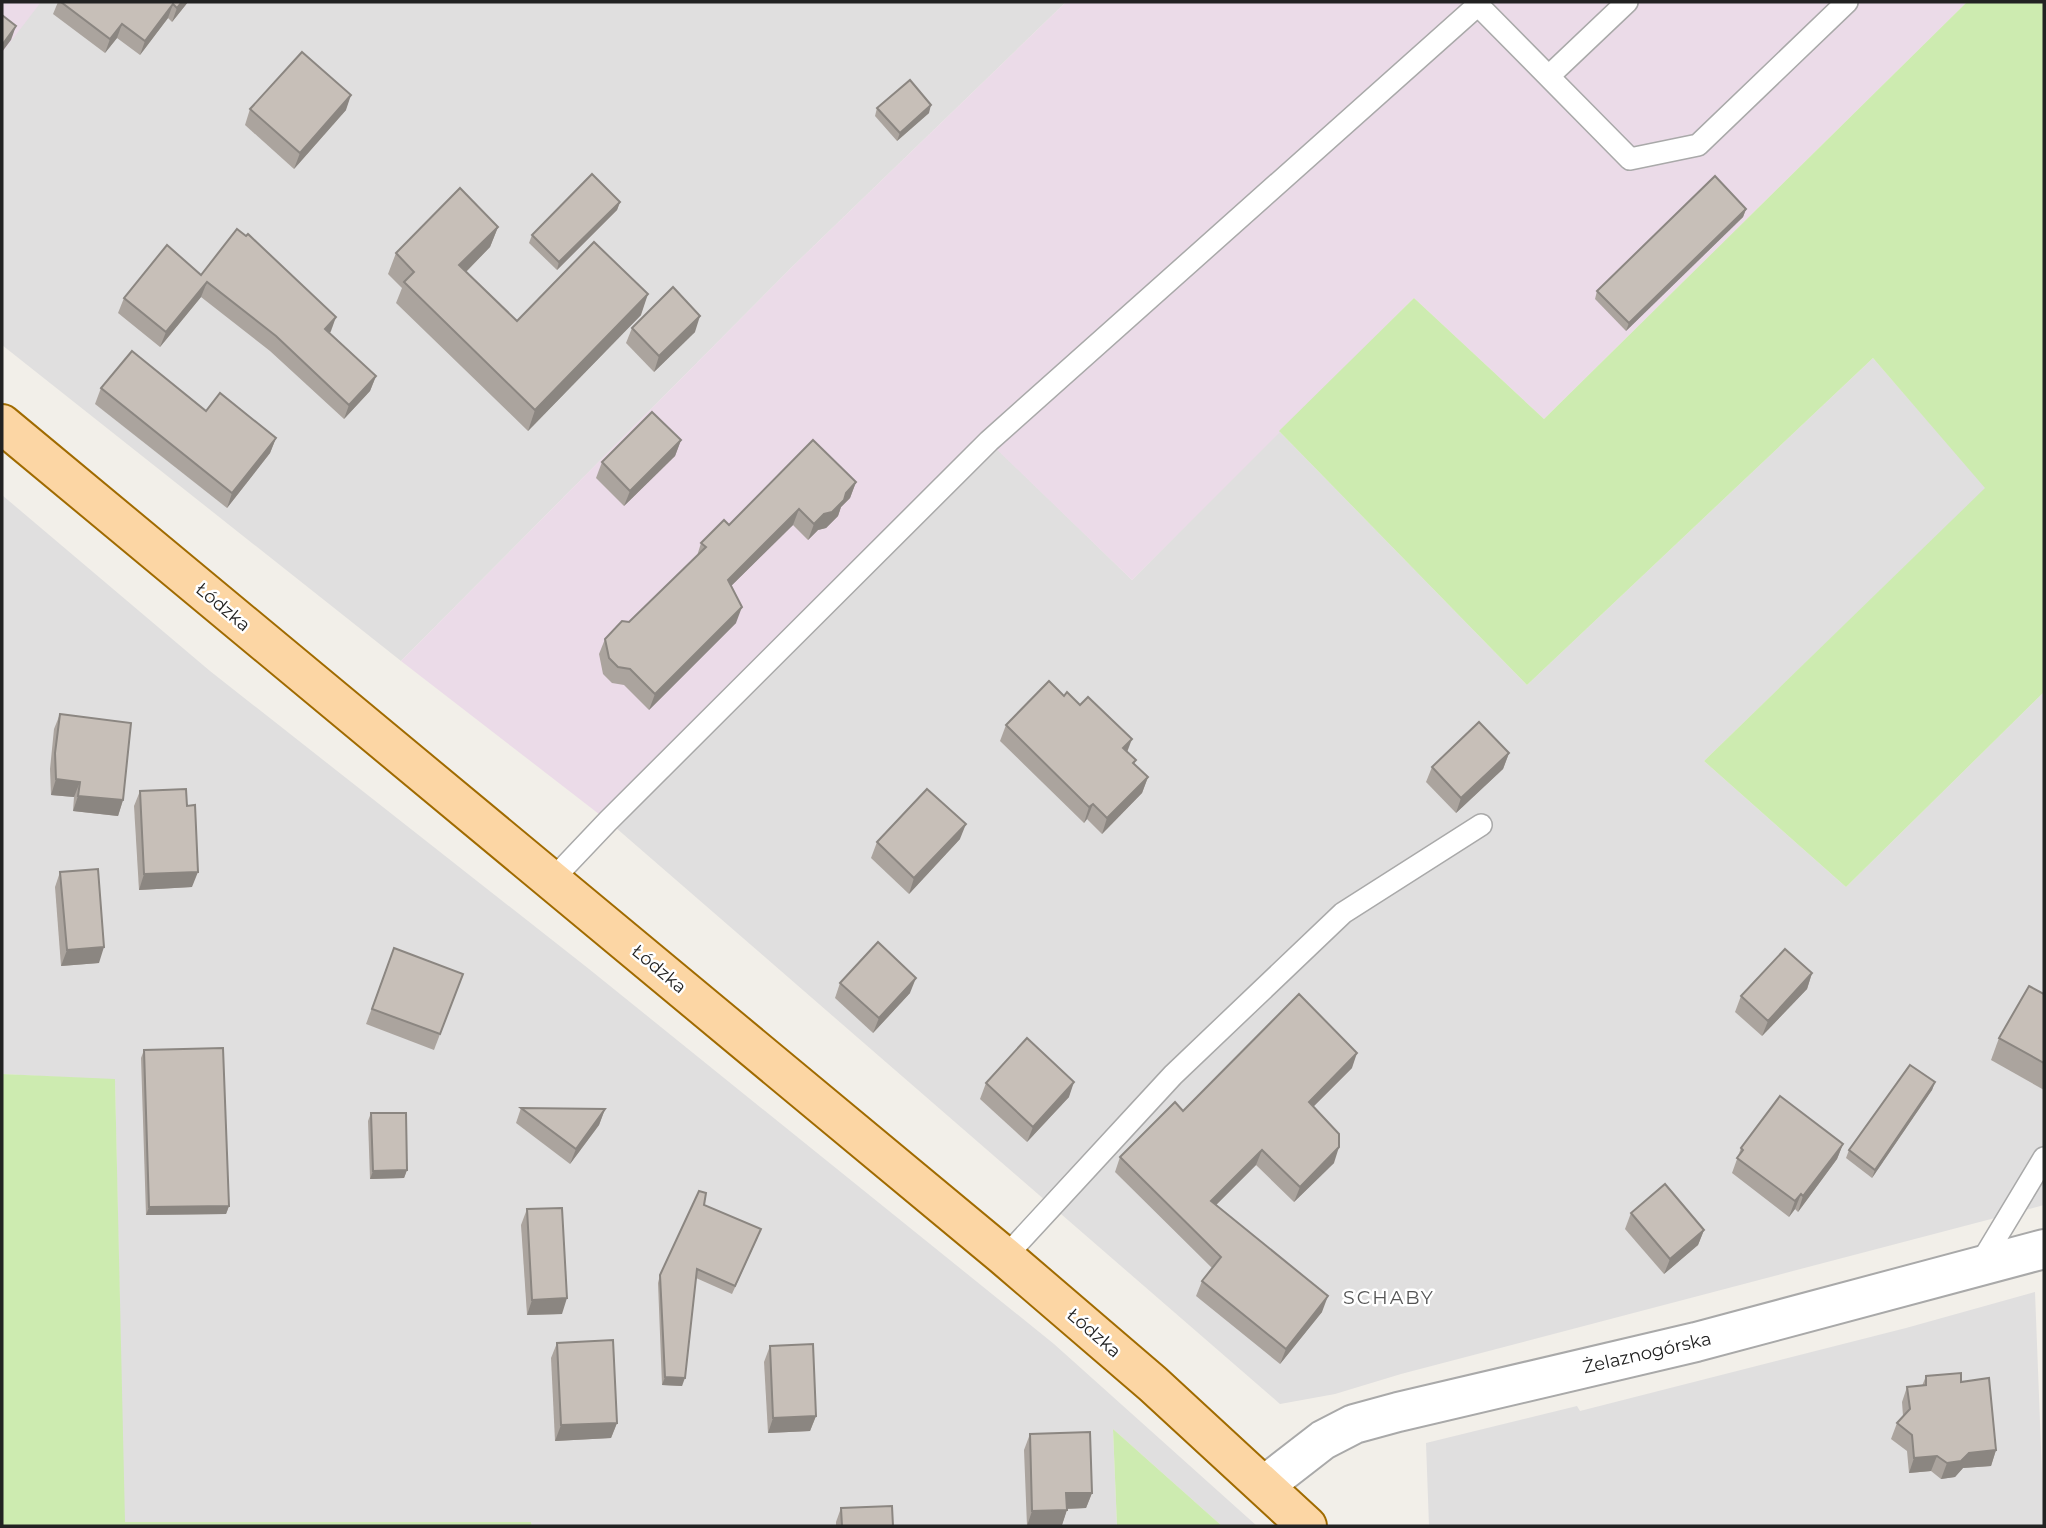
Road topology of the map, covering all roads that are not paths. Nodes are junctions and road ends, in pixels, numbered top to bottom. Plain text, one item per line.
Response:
1 (1627, 2) edge
2 (1847, 2) edge
3 (1477, 3) edge
4 (1549, 76) junction
5 (2, 424) edge
6 (1481, 825) dead end
7 (552, 880) junction
8 (2044, 1158) edge
9 (2044, 1249) edge
10 (1005, 1257) junction
11 (1979, 1266) junction
12 (1265, 1485) junction
13 (1307, 1526) edge

1 - 4 lane
2 - 4 lane
3 - 4 lane
3 - 7 lane
5 - 7 main road, Łódzka
6 - 10 lane
7 - 10 main road, Łódzka
8 - 11 lane
9 - 11 street, Żelaznogórska
10 - 12 main road, Łódzka
11 - 12 street, Żelaznogórska
12 - 13 main road, Łódzka

